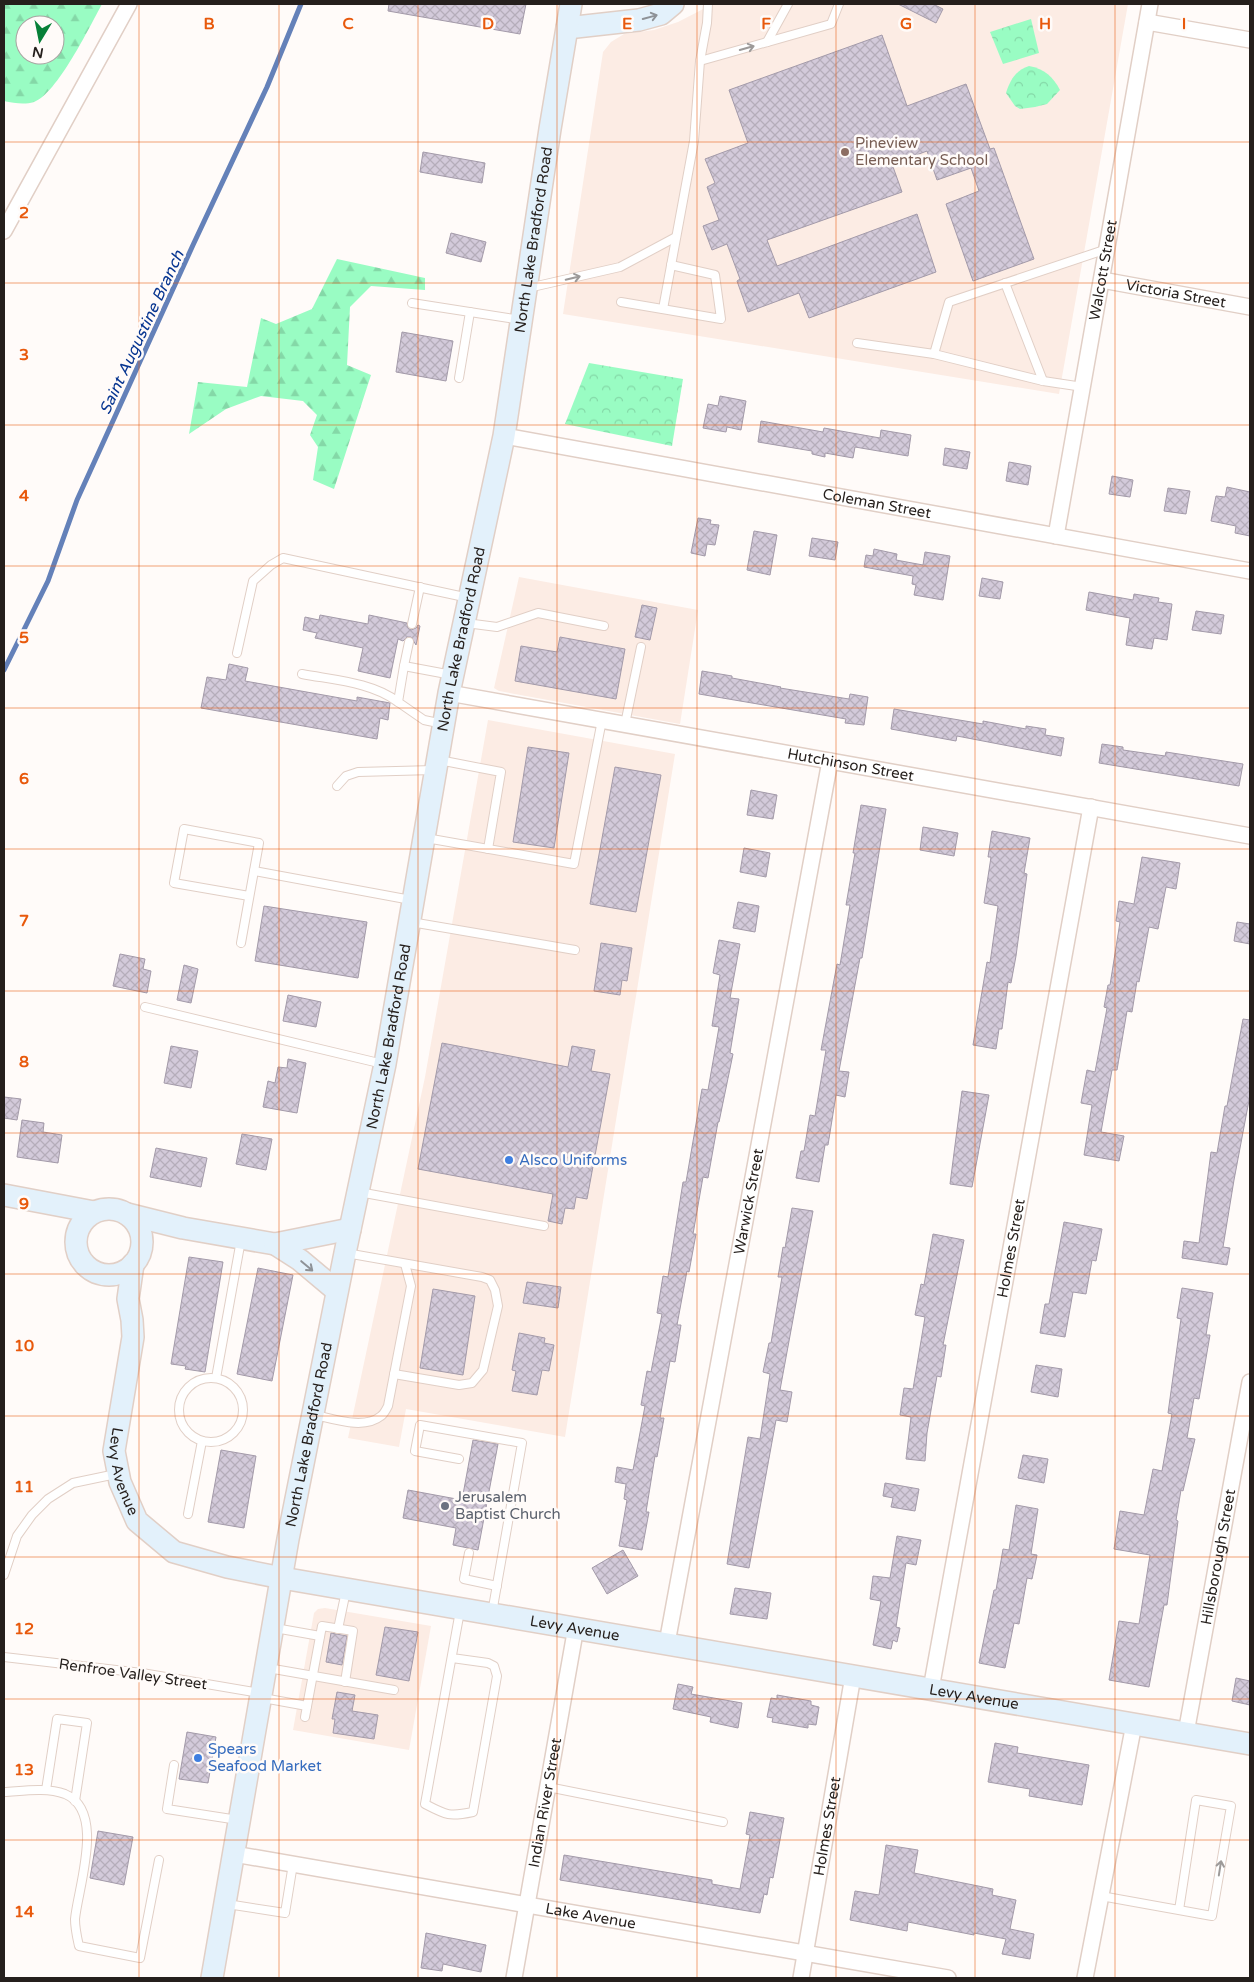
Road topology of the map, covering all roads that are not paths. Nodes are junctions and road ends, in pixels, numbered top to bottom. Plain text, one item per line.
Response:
1 (129, 4) edge
2 (571, 4) edge
3 (674, 4) edge
4 (708, 4) edge
5 (788, 4) edge
6 (839, 4) edge
7 (1150, 4) edge
8 (1147, 22) junction
9 (567, 28) junction
10 (1250, 40) edge
11 (768, 42) junction
12 (700, 61) junction
13 (4, 231) edge
14 (676, 237) junction
15 (1107, 249) junction
16 (671, 265) junction
17 (1102, 280) junction
18 (1005, 284) junction
19 (526, 288) junction
20 (622, 302) dead end
21 (412, 303) dead end
22 (1250, 307) edge
23 (663, 309) junction
24 (470, 312) junction
25 (521, 320) junction
26 (857, 343) dead end
27 (934, 354) junction
28 (459, 378) dead end
29 (1043, 381) junction
30 (1083, 387) junction
31 (504, 436) junction
32 (1056, 536) junction
33 (1250, 571) edge
34 (420, 588) junction
35 (469, 598) junction
36 (464, 622) junction
37 (412, 624) dead end
38 (604, 626) dead end
39 (409, 642) dead end
40 (641, 647) dead end
41 (237, 653) dead end
42 (404, 666) junction
43 (302, 674) dead end
44 (451, 684) junction
45 (398, 702) junction
46 (602, 720) junction
47 (444, 724) junction
48 (625, 724) junction
49 (830, 760) junction
50 (437, 765) junction
51 (337, 786) dead end
52 (1091, 807) junction
53 (1250, 836) edge
54 (424, 837) junction
55 (488, 849) junction
56 (254, 871) junction
57 (249, 896) junction
58 (413, 900) junction
59 (410, 922) junction
60 (241, 943) dead end
61 (575, 950) dead end
62 (145, 1007) dead end
63 (385, 1064) junction
64 (358, 1192) junction
65 (4, 1195) edge
66 (50, 1204) junction
67 (94, 1212) junction
68 (127, 1214) junction
69 (544, 1226) dead end
70 (182, 1228) junction
71 (350, 1229) junction
72 (241, 1238) junction
73 (76, 1241) junction
74 (275, 1244) junction
75 (345, 1253) junction
76 (136, 1259) junction
77 (405, 1264) junction
78 (102, 1274) junction
79 (337, 1291) junction
80 (128, 1300) junction
81 (394, 1374) junction
82 (216, 1378) junction
83 (1250, 1382) edge
84 (313, 1415) junction
85 (202, 1442) junction
86 (459, 1459) dead end
87 (118, 1473) junction
88 (188, 1514) dead end
89 (469, 1553) dead end
90 (4, 1575) edge
91 (282, 1578) junction
92 (497, 1586) junction
93 (346, 1589) junction
94 (461, 1608) junction
95 (492, 1613) junction
96 (576, 1627) junction
97 (273, 1628) junction
98 (338, 1628) junction
99 (320, 1636) junction
100 (667, 1643) junction
101 (4, 1657) edge
102 (452, 1658) junction
103 (266, 1668) junction
104 (313, 1676) junction
105 (853, 1676) junction
106 (345, 1682) junction
107 (931, 1689) junction
108 (394, 1690) dead end
109 (261, 1695) junction
110 (307, 1706) junction
111 (306, 1716) dead end
112 (1134, 1724) junction
113 (1186, 1733) junction
114 (1250, 1744) edge
115 (174, 1765) dead end
116 (548, 1788) junction
117 (46, 1790) junction
118 (4, 1792) edge
119 (76, 1801) junction
120 (240, 1821) junction
121 (723, 1822) dead end
122 (234, 1854) junction
123 (159, 1860) dead end
124 (293, 1864) junction
125 (1101, 1896) junction
126 (225, 1903) junction
127 (527, 1905) junction
128 (1180, 1910) junction
129 (806, 1954) junction
130 (892, 1973) edge
131 (212, 1978) edge
132 (514, 1978) edge
133 (801, 1978) edge
134 (948, 1978) edge
135 (1086, 1978) edge

1 - 13 street
2 - 9 street, North Lake Bradford Road
9 -> 3 street
4 - 12 lane
5 - 11 lane
6 - 11 lane
7 - 8 street, Walcott Street
8 - 10 street
8 - 15 street, Walcott Street
9 - 19 street, North Lake Bradford Road
12 -> 11 lane
12 - 14 lane
14 - 16 lane
19 -> 14 lane
15 - 17 street, Walcott Street
15 - 18 lane
16 - 23 lane
16 - 23 lane
17 - 22 street, Victoria Street
17 - 30 street, Walcott Street
18 - 27 lane
18 - 29 lane
19 - 25 street, North Lake Bradford Road
20 - 23 lane
21 - 24 lane
24 - 25 lane
24 - 28 lane
25 - 31 street, North Lake Bradford Road
26 - 27 lane
27 - 29 lane
29 - 30 lane
30 - 32 street, Walcott Street
31 - 32 street, Coleman Street
31 - 35 street, North Lake Bradford Road
32 - 33 street, Coleman Street
34 - 35 lane
34 - 37 lane
34 - 41 lane
35 - 36 street, North Lake Bradford Road
36 - 38 lane
36 - 44 street, North Lake Bradford Road
39 - 42 lane
40 - 48 lane
42 - 44 lane
42 - 45 lane
43 - 45 lane
44 - 46 street, Hutchinson Street
44 - 47 street, North Lake Bradford Road
45 - 47 lane
46 - 48 street, Hutchinson Street
46 - 55 lane
47 - 50 street, North Lake Bradford Road
48 - 49 street, Hutchinson Street
49 - 52 street, Hutchinson Street
49 - 100 street, Warwick Street
50 - 51 lane
50 - 54 street, North Lake Bradford Road
50 - 55 lane
52 - 53 street, Hutchinson Street
52 - 107 street, Holmes Street
54 - 55 lane
54 - 58 street, North Lake Bradford Road
56 - 57 lane
56 - 57 lane
56 - 58 lane
57 - 60 lane
58 - 59 street, North Lake Bradford Road
59 - 61 lane
59 - 63 street, North Lake Bradford Road
62 - 63 lane
63 - 64 street, North Lake Bradford Road
64 - 69 lane
64 - 71 street, North Lake Bradford Road
65 - 66 street
66 - 67 street
66 - 73 street
67 - 68 street
67 - 73 street
68 - 70 street
68 - 76 street
70 - 72 street
70 - 76 street
71 - 74 street
71 - 75 street, North Lake Bradford Road
72 - 74 street
72 - 82 lane
73 - 78 street
74 -> 79 street
75 - 77 lane
75 - 79 street, North Lake Bradford Road
76 - 78 street
76 - 80 street, Levy Avenue
77 - 81 lane
77 - 81 lane
78 - 80 street, Levy Avenue
79 - 84 street, North Lake Bradford Road
80 - 87 street, Levy Avenue
81 - 84 lane
82 - 85 lane
82 - 85 lane
83 - 113 street, Hillsborough Street
84 - 91 street, North Lake Bradford Road
85 - 88 lane
86 - 92 lane
87 - 90 lane
87 - 91 street, Levy Avenue
89 - 92 lane
91 - 93 street, Levy Avenue
91 - 97 street, North Lake Bradford Road
92 - 95 lane
93 - 94 street, Levy Avenue
93 - 98 lane
94 - 95 street, Levy Avenue
94 - 102 lane
95 - 96 street, Levy Avenue
96 - 100 street, Levy Avenue
96 - 116 street, Indian River Street
97 - 99 lane
97 - 103 street, North Lake Bradford Road
98 - 99 lane
98 - 106 lane
99 - 104 lane
100 - 105 street, Levy Avenue
101 - 109 lane, Renfroe Valley Street
102 - 102 lane
103 - 104 lane
103 - 109 street, North Lake Bradford Road
104 - 106 lane
104 - 110 lane
105 - 107 street, Levy Avenue
105 - 129 street, Holmes Street
106 - 108 lane
107 - 112 street, Levy Avenue
109 - 110 lane, Renfroe Valley Street
109 - 120 street, North Lake Bradford Road
110 - 111 lane
112 - 113 street, Levy Avenue
112 - 125 street
113 - 114 street, Levy Avenue
115 - 120 lane
116 - 121 lane
116 - 127 street, Indian River Street
117 - 118 lane
117 - 119 lane
117 - 119 lane
119 - 123 lane
120 - 122 street, North Lake Bradford Road
122 - 124 street, Lake Avenue
122 - 126 street, North Lake Bradford Road
124 - 126 lane
124 - 127 street, Lake Avenue
125 - 128 lane
125 - 135 street
126 - 131 street, North Lake Bradford Road
127 - 129 street, Lake Avenue
127 - 132 street, Indian River Street
128 -> 128 lane
129 - 130 street, Lake Avenue
129 - 133 street, Holmes Street
130 - 134 street, Lake Avenue

